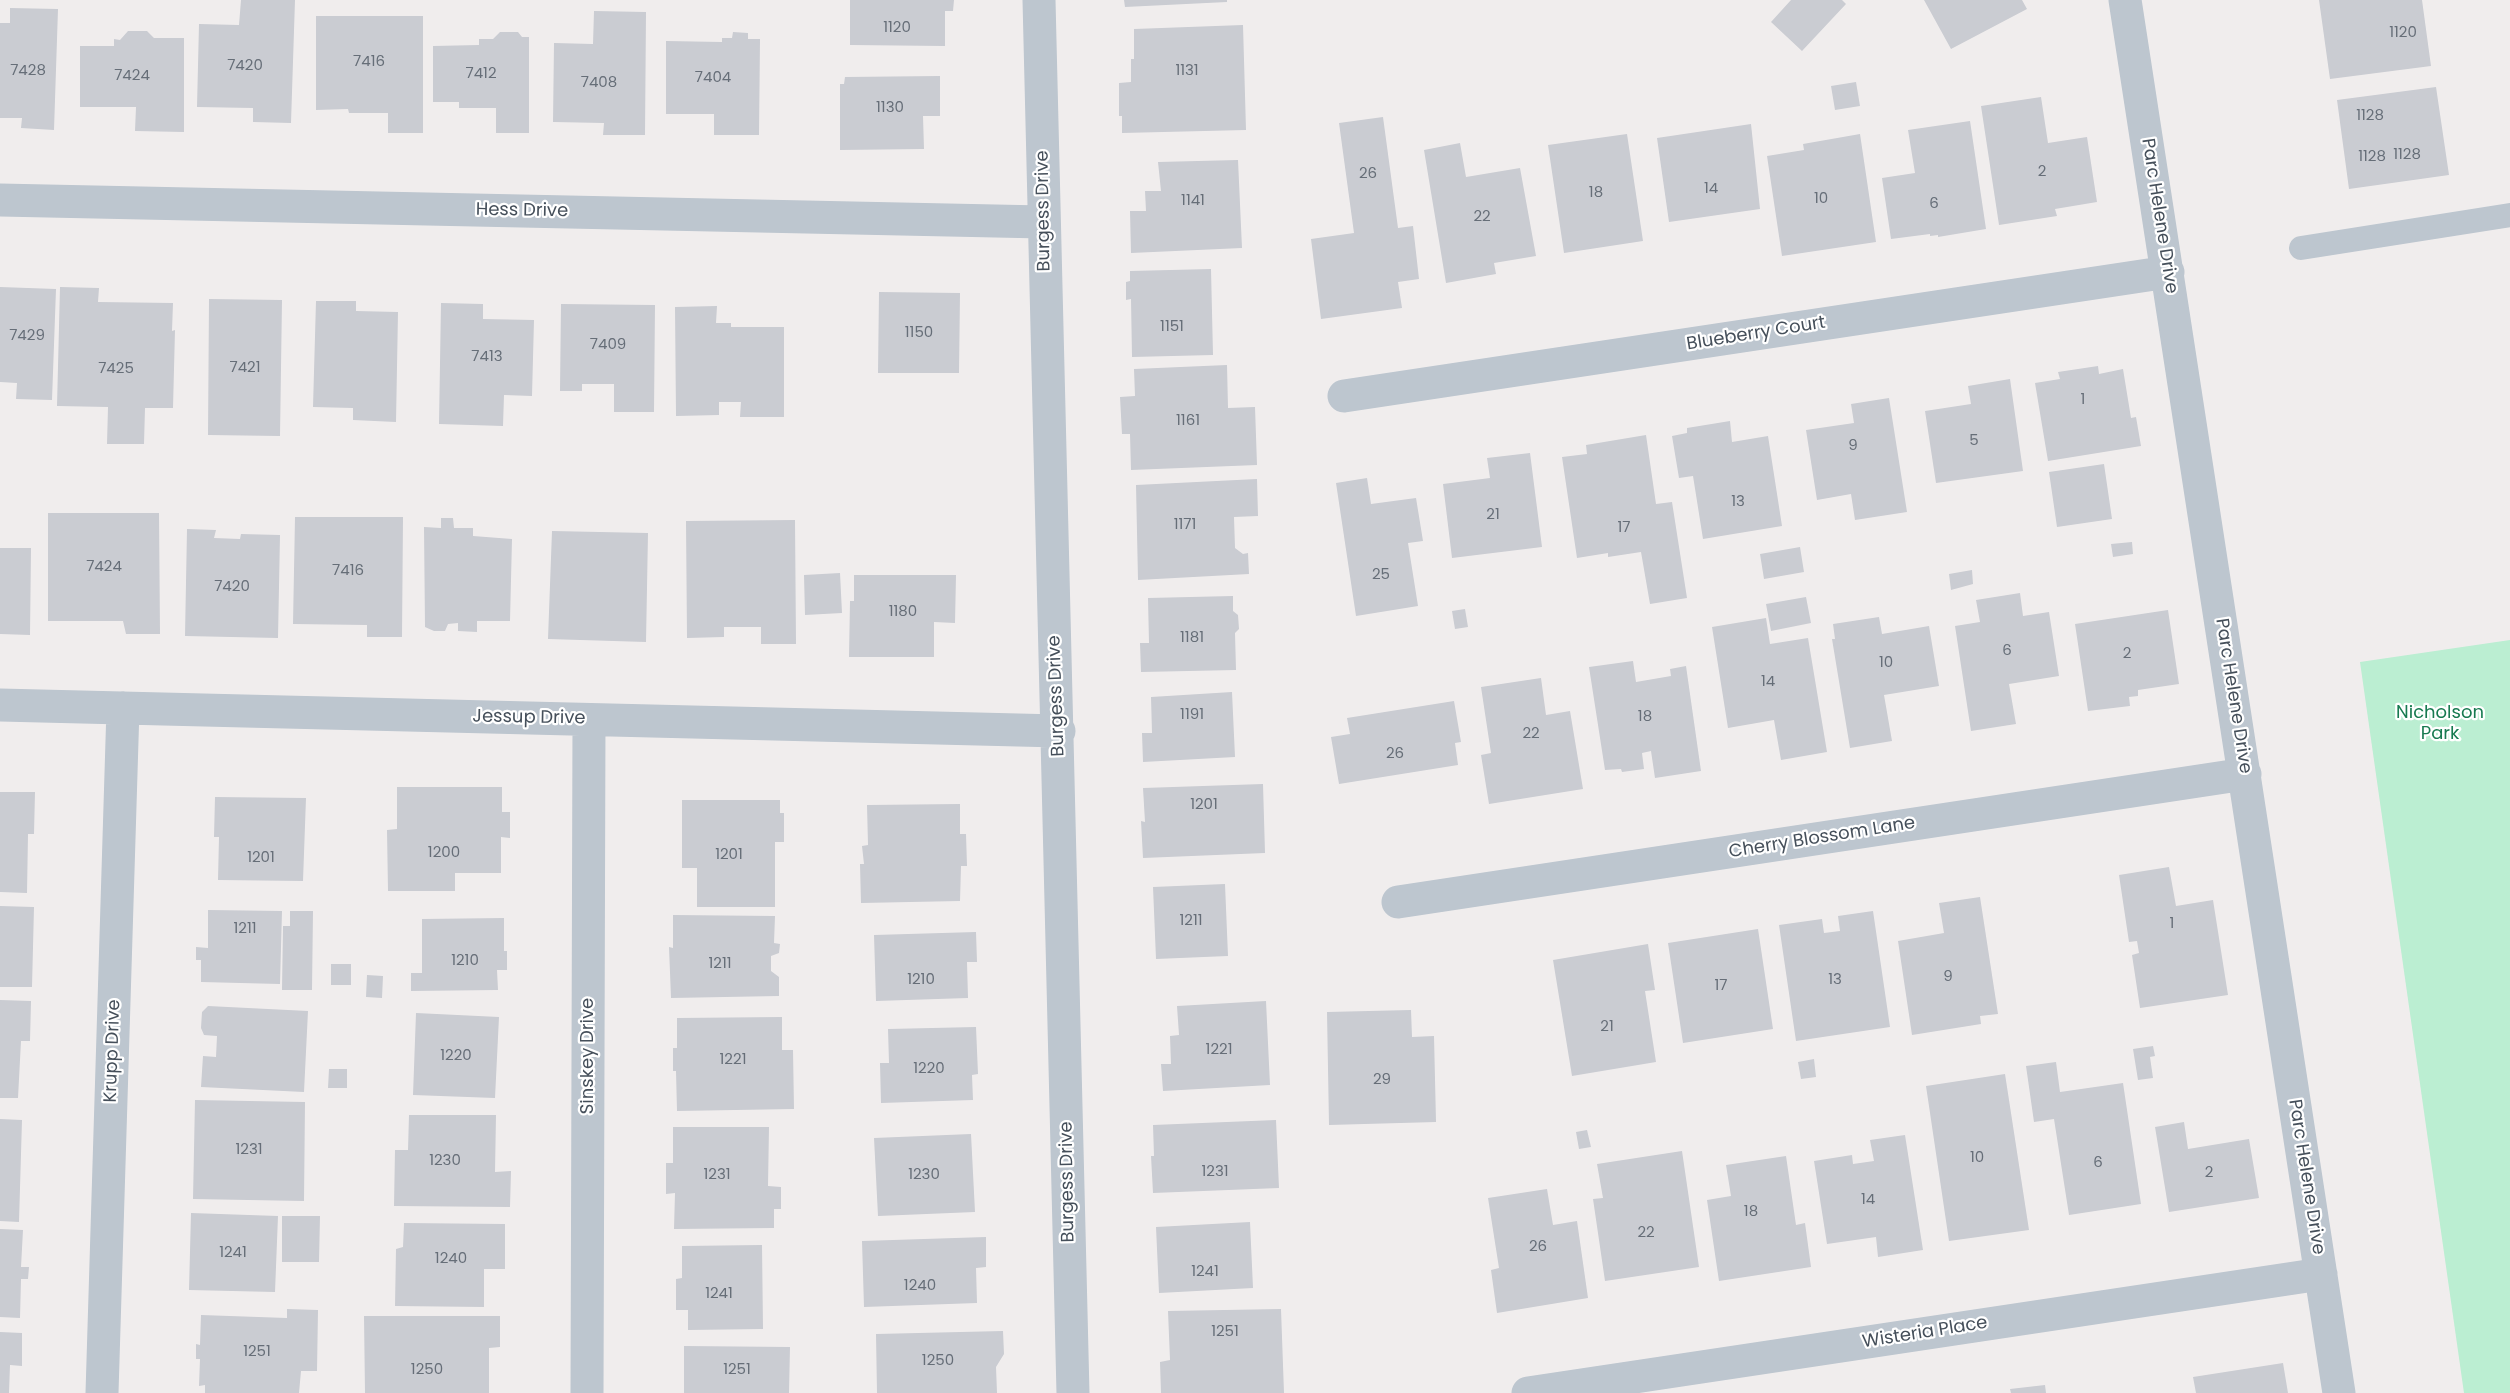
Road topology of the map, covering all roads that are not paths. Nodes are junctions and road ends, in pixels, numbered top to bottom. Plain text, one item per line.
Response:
1 (1039, 0) edge
2 (2125, 0) edge
3 (0, 200) edge
4 (2510, 216) edge
5 (1043, 222) junction
6 (2301, 248) dead end
7 (2168, 272) junction
8 (1344, 396) dead end
9 (0, 705) edge
10 (123, 708) junction
11 (590, 720) junction
12 (1059, 731) junction
13 (2245, 774) junction
14 (1398, 902) dead end
15 (2321, 1274) junction
16 (102, 1393) edge
17 (587, 1393) edge
18 (1073, 1393) edge
19 (1528, 1393) edge
20 (2339, 1393) edge

1 - 5 street, Burgess Drive
2 - 7 street, Parc Helene Drive
3 - 5 street, Hess Drive
4 - 6 lane
5 - 12 street, Burgess Drive
7 - 8 street, Blueberry Court
7 - 13 street, Parc Helene Drive
9 - 10 street, Jessup Drive
10 - 11 street, Jessup Drive
10 - 16 street, Krupp Drive
11 - 12 street, Jessup Drive
11 - 17 street, Sinskey Drive
12 - 18 street, Burgess Drive
13 - 14 street, Cherry Blossom Lane
13 - 15 street, Parc Helene Drive
15 - 19 street, Wisteria Place
15 - 20 street, Parc Helene Drive

